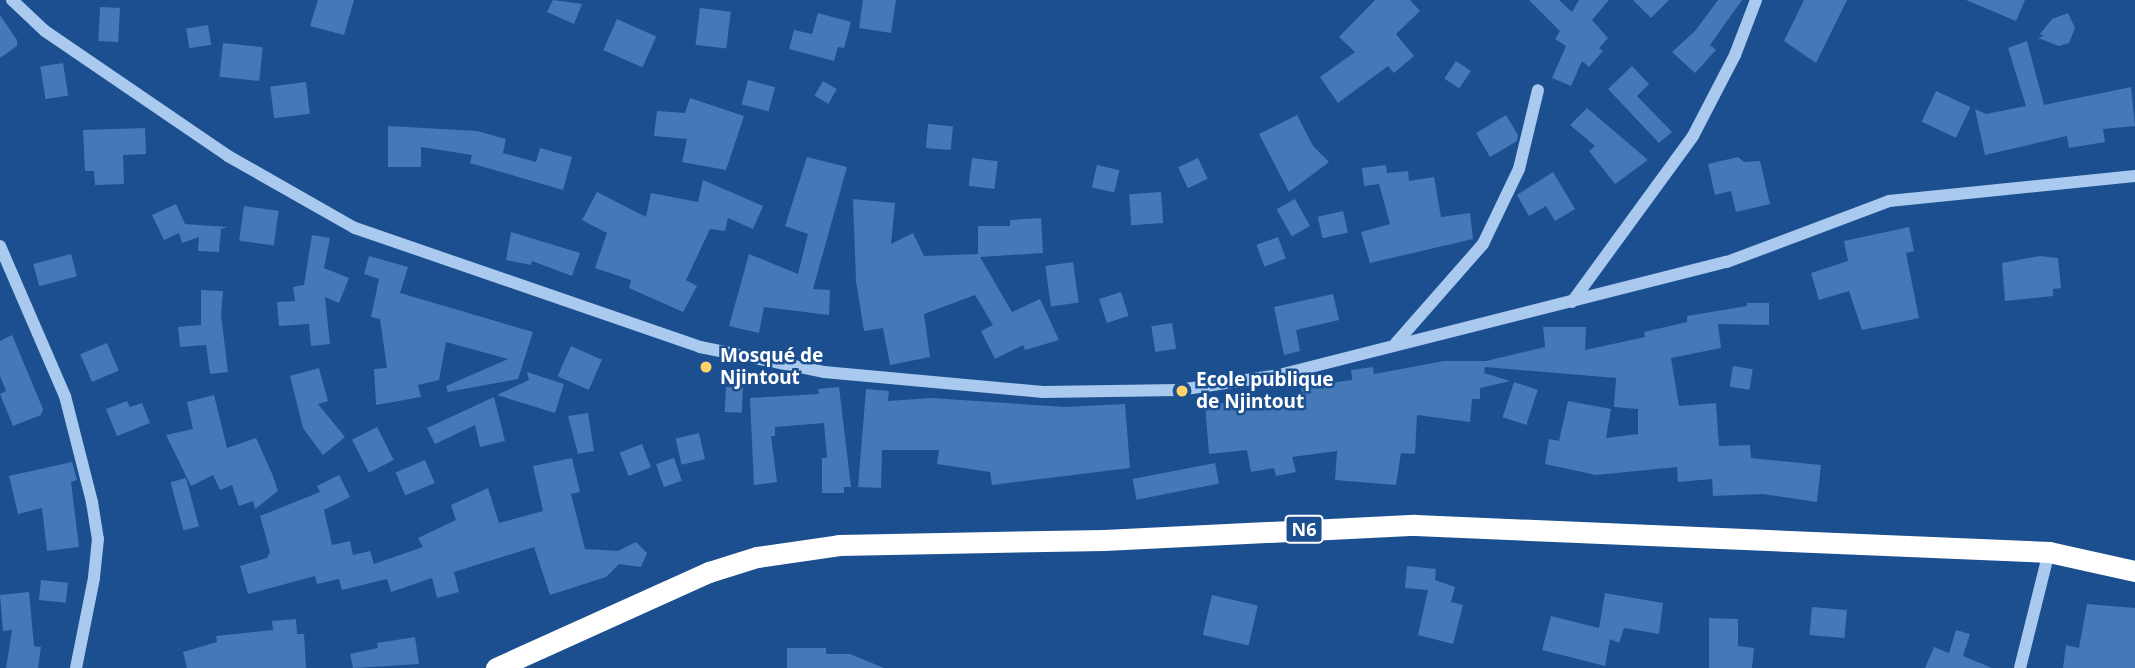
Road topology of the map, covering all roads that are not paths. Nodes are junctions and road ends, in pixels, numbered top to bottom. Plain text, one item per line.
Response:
1 (12, 0) edge
2 (1756, 0) edge
3 (1538, 90) dead end
4 (2135, 176) edge
5 (0, 246) edge
6 (1572, 302) junction
7 (1395, 343) junction
8 (2049, 552) junction
9 (2135, 571) edge
10 (76, 668) edge
11 (496, 668) edge
12 (2020, 668) edge

1 - 7 street
2 - 6 street
3 - 7 street
4 - 6 street
5 - 10 street
6 - 7 street
8 - 9 highway, N6
8 - 11 highway, N6
8 - 12 street

